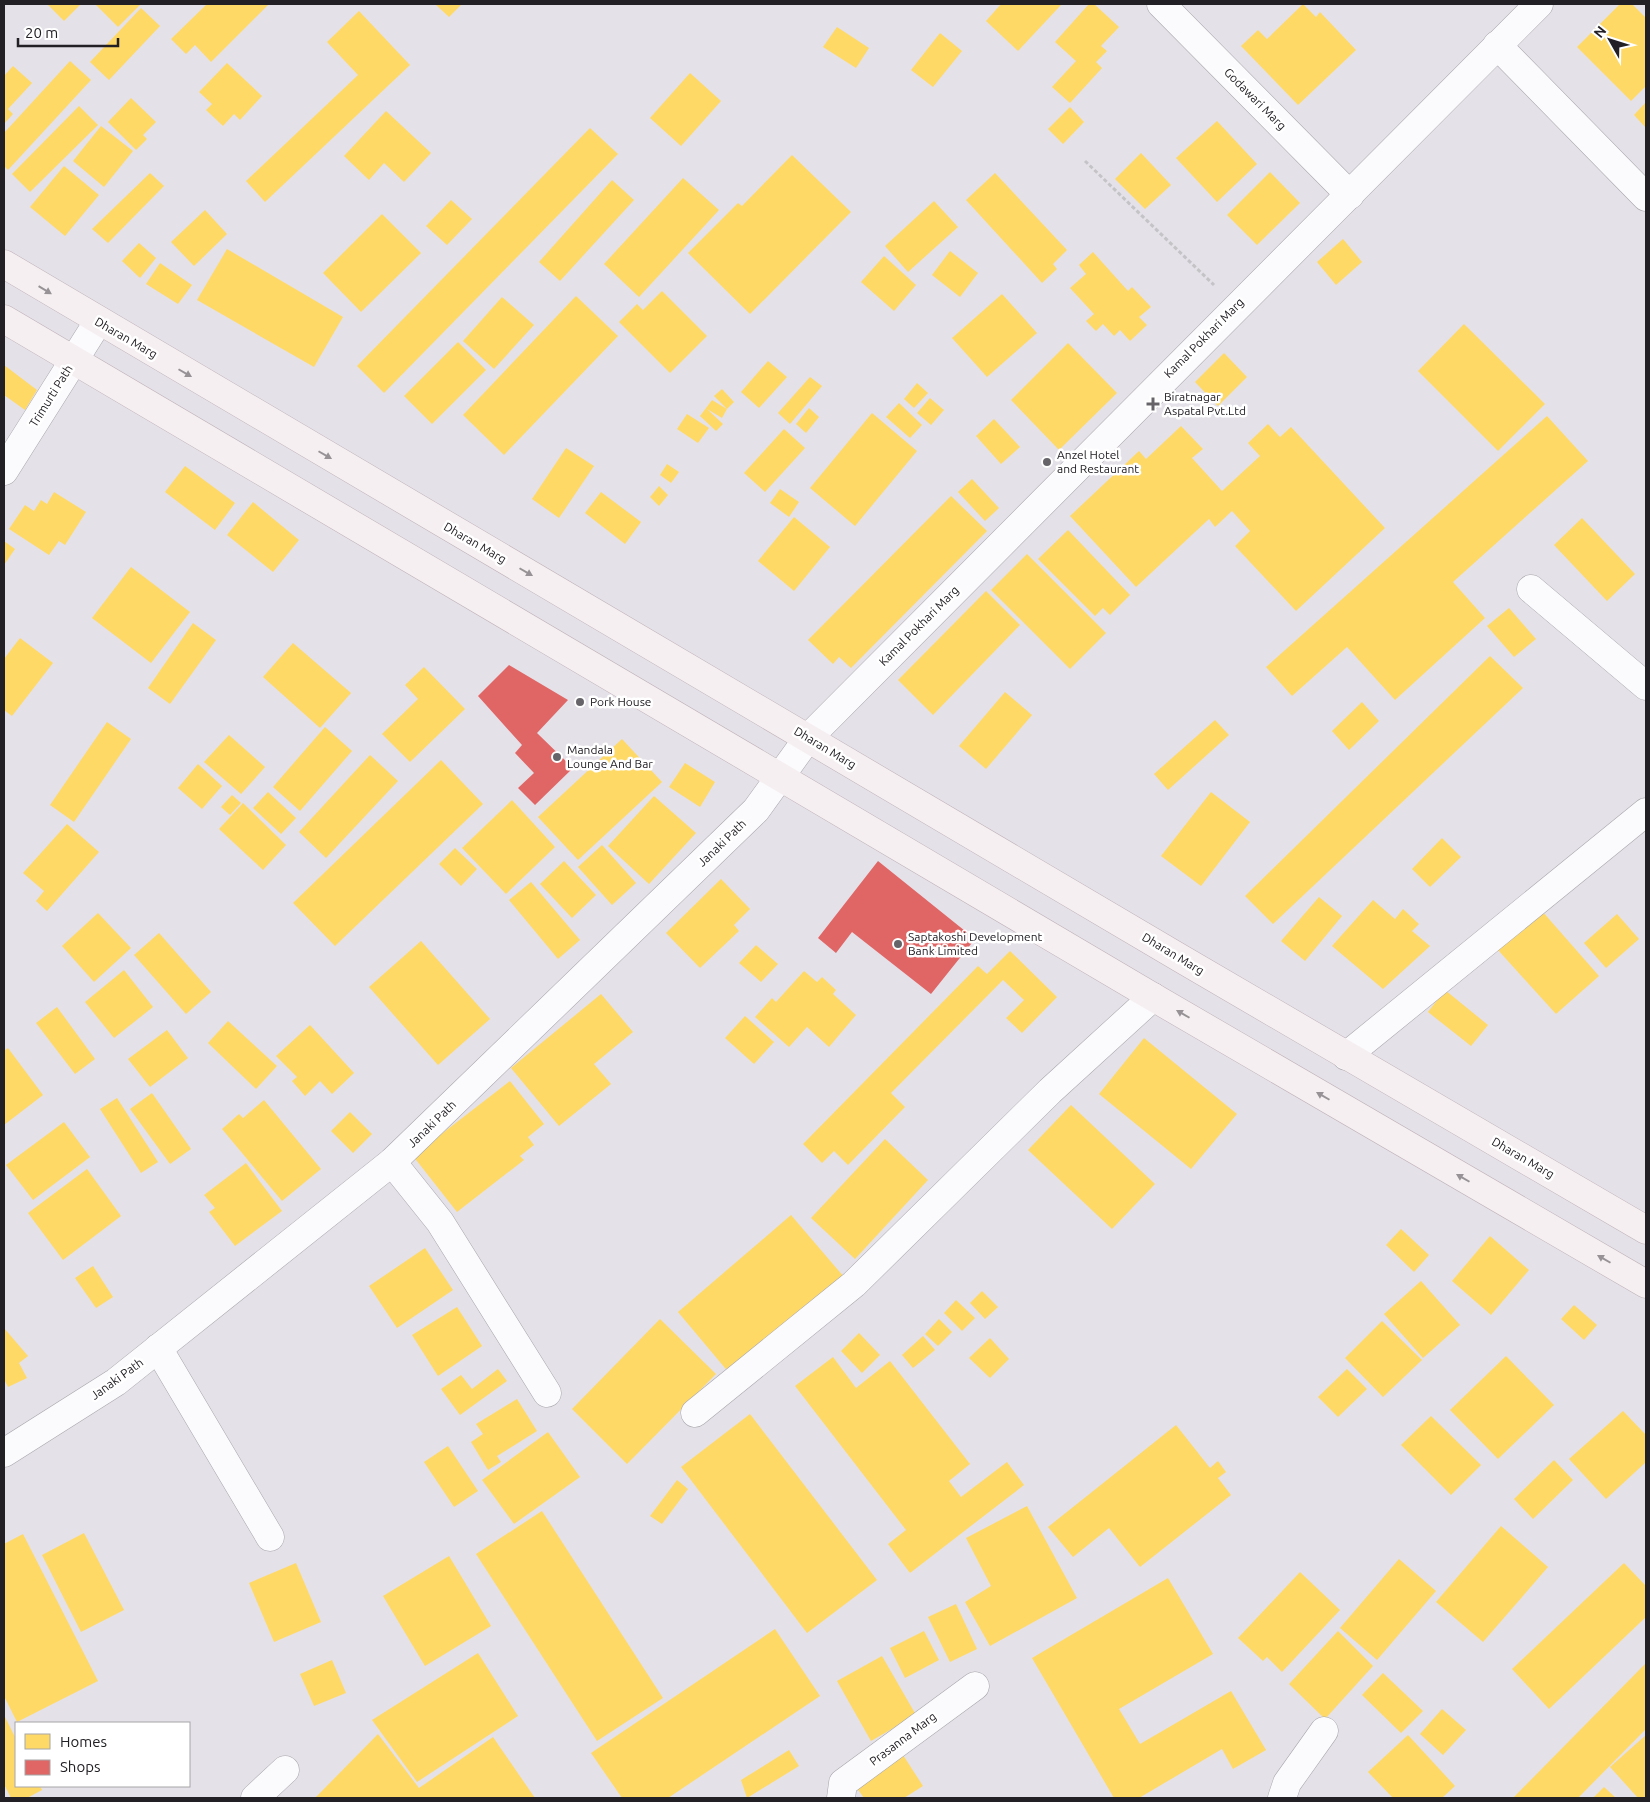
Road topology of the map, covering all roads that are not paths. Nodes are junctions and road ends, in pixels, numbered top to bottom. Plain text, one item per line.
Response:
1 (1160, 4) edge
2 (1539, 4) edge
3 (1497, 45) junction
4 (1350, 195) junction
5 (1646, 197) edge
6 (4, 264) edge
7 (4, 319) edge
8 (98, 322) junction
9 (73, 361) junction
10 (4, 471) edge
11 (1531, 589) dead end
12 (1646, 686) edge
13 (808, 738) junction
14 (780, 776) junction
15 (1646, 812) edge
16 (1153, 997) junction
17 (1346, 1056) junction
18 (392, 1162) junction
19 (1646, 1230) edge
20 (1646, 1284) edge
21 (158, 1348) junction
22 (548, 1393) dead end
23 (695, 1413) dead end
24 (4, 1454) edge
25 (270, 1537) dead end
26 (975, 1686) dead end
27 (1324, 1731) dead end
28 (285, 1770) dead end
29 (255, 1798) edge
30 (841, 1798) edge
31 (1282, 1798) edge

1 - 4 street, Godawari Marg
2 - 3 street, Kamal Pokhari Marg
3 - 4 street, Kamal Pokhari Marg
3 - 5 street
4 - 13 street, Kamal Pokhari Marg
6 -> 8 main road, Dharan Marg
7 - 9 main road
8 - 9 street, Trimurti Path
8 -> 13 main road, Dharan Marg
9 - 10 street, Trimurti Path
9 - 14 main road
11 - 12 street
13 - 14 street, Janaki Path
13 - 17 main road, Dharan Marg
14 - 16 main road
14 - 18 street, Janaki Path
15 - 17 street
20 -> 16 main road
16 - 23 street
17 - 19 main road, Dharan Marg
18 - 21 street, Janaki Path
18 - 22 street
21 - 24 street, Janaki Path
21 - 25 street
26 - 30 street, Prasanna Marg
27 - 31 street
28 - 29 street

